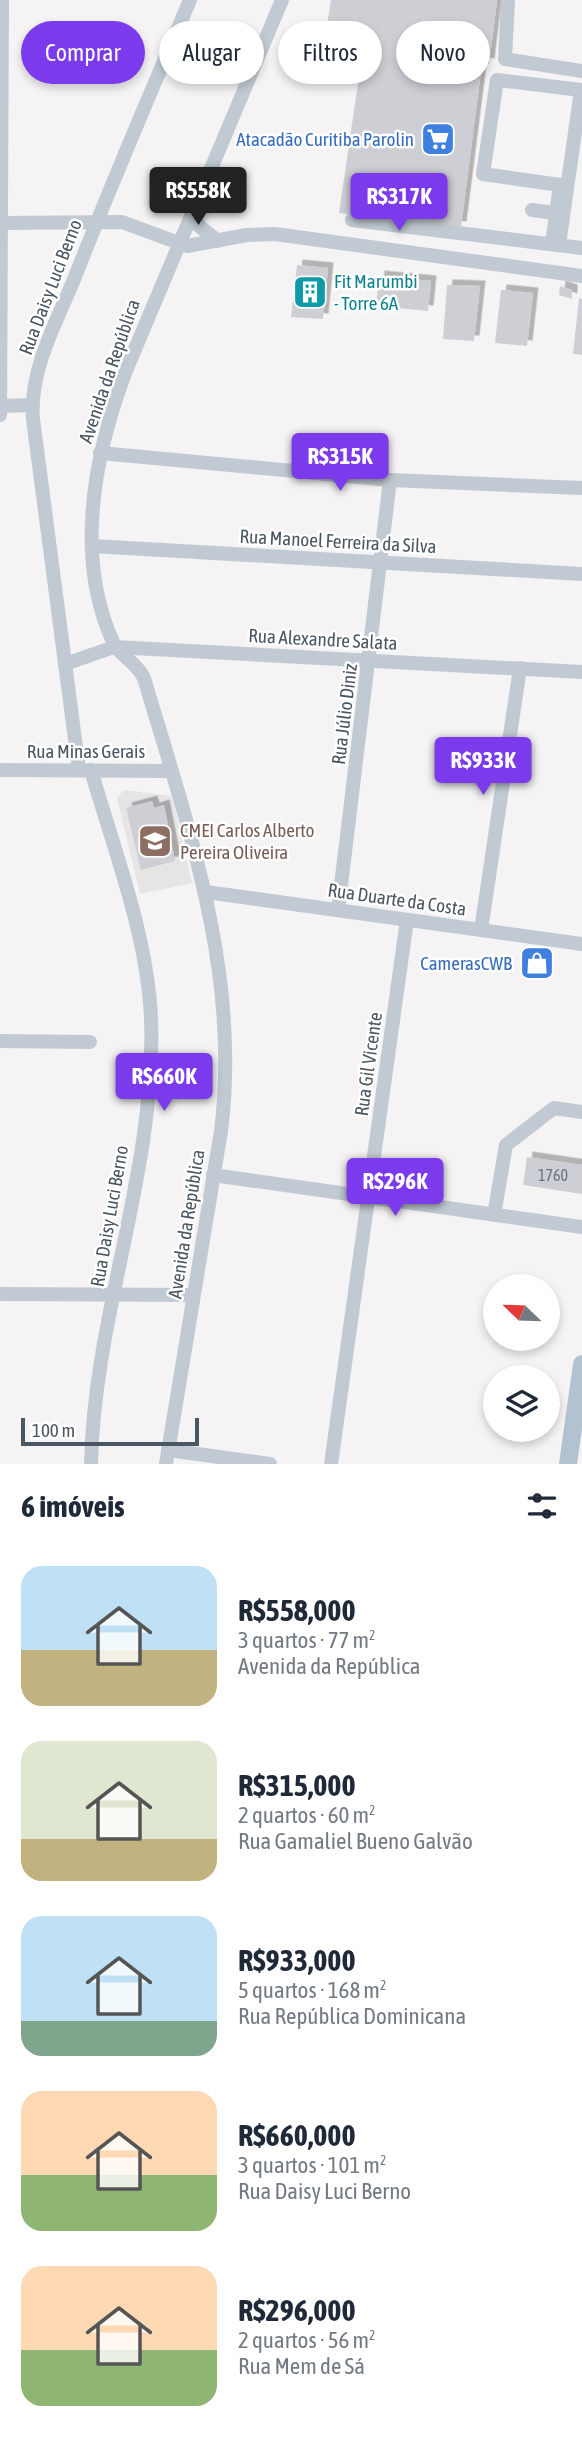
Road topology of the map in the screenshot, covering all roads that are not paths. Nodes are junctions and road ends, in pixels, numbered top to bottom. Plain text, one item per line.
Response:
1 (2, 0) edge
2 (190, 0) edge
3 (282, 0) edge
4 (508, 0) edge
5 (582, 71) edge
6 (192, 210) junction
7 (532, 210) dead end
8 (559, 214) junction
9 (352, 220) dead end
10 (96, 222) junction
11 (1, 223) edge
12 (218, 241) junction
13 (178, 244) junction
14 (556, 245) junction
15 (582, 248) edge
16 (582, 276) edge
17 (1, 405) edge
18 (32, 405) junction
19 (0, 415) edge
20 (100, 453) junction
21 (390, 480) junction
22 (582, 488) edge
23 (92, 546) junction
24 (381, 563) junction
25 (582, 574) edge
26 (114, 647) junction
27 (370, 660) junction
28 (65, 664) junction
29 (520, 668) junction
30 (582, 672) edge
31 (0, 770) edge
32 (85, 770) junction
33 (171, 771) junction
34 (206, 892) junction
35 (338, 910) junction
36 (407, 920) junction
37 (481, 930) junction
38 (582, 944) edge
39 (0, 1041) edge
40 (90, 1042) dead end
41 (582, 1112) edge
42 (214, 1175) junction
43 (369, 1197) junction
44 (494, 1215) junction
45 (582, 1227) edge
46 (0, 1294) edge
47 (115, 1295) junction
48 (193, 1295) junction
49 (582, 1364) edge
50 (580, 1394) edge
51 (167, 1457) edge
52 (91, 1464) edge
53 (270, 1464) edge
54 (331, 1464) edge
55 (568, 1464) edge

1 - 11 street
2 - 10 street, Rua Daisy Luci Berno
3 - 6 street, Avenida da República
4 - 5 street
6 - 12 street
6 - 13 street, Avenida da República
7 - 8 street
8 - 8 street
8 - 14 street
9 - 14 street
10 - 11 street
10 - 13 street
10 - 18 street, Rua Daisy Luci Berno
11 - 17 street
12 - 13 street
12 - 16 street
13 - 20 street, Avenida da República
14 - 15 street
17 - 18 street
17 - 19 street
18 - 28 street, Rua Daisy Luci Berno
20 - 21 street
20 - 23 street, Avenida da República
21 - 22 street
21 - 24 street, Rua Júlio Diniz
23 - 24 street, Rua Manoel Ferreira da Silva
23 - 26 street, Avenida da República
24 - 25 street, Rua Manoel Ferreira da Silva
24 - 27 street, Rua Júlio Diniz
26 - 27 street, Rua Alexandre Salata
26 - 28 street, Rua Alexandre Salata
26 - 33 street, Avenida da República
27 - 29 street, Rua Alexandre Salata
27 - 35 street, Rua Júlio Diniz
28 - 32 street, Rua Daisy Luci Berno
29 - 30 street, Rua Alexandre Salata
29 - 37 street
31 - 32 street, Rua Minas Gerais
32 - 33 street, Rua Minas Gerais
32 - 47 street, Rua Daisy Luci Berno
33 - 34 street, Avenida da República
34 - 35 street, Rua Duarte da Costa
34 - 42 street, Avenida da República
35 - 36 street, Rua Duarte da Costa
36 - 37 street, Rua Duarte da Costa
36 - 43 street, Rua Gil Vicente
37 - 38 street, Rua Duarte da Costa
39 - 40 street
41 - 44 street
42 - 43 street
42 - 48 street, Avenida da República
43 - 44 street
43 - 54 street, Rua Gil Vicente
44 - 45 street
46 - 47 street
47 - 48 street
47 - 52 street, Rua Daisy Luci Berno
48 - 51 street, Avenida da República
49 - 50 main road
50 - 55 main road
51 - 53 street

